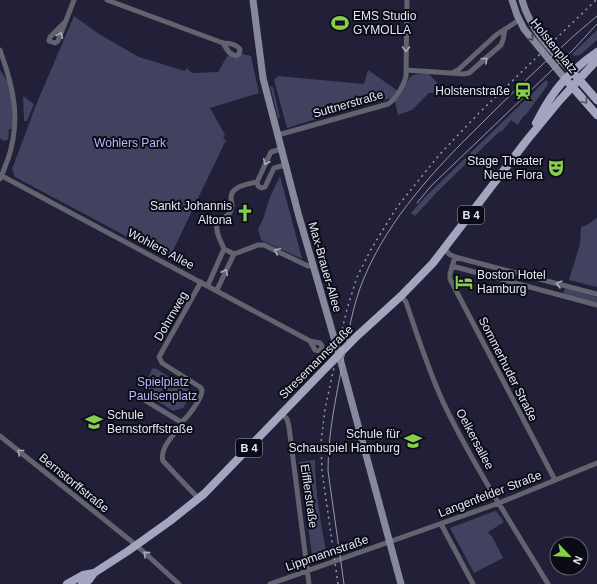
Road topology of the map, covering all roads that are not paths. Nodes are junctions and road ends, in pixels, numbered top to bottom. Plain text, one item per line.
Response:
1 (74, 0) edge
2 (106, 0) edge
3 (253, 0) edge
4 (407, 0) edge
5 (512, 0) edge
6 (522, 0) edge
7 (519, 20) junction
8 (66, 22) dead end
9 (505, 29) junction
10 (223, 43) dead end
11 (0, 50) edge
12 (597, 52) edge
13 (597, 60) edge
14 (406, 70) junction
15 (451, 73) junction
16 (573, 73) junction
17 (579, 79) junction
18 (566, 80) junction
19 (572, 87) junction
20 (597, 100) edge
21 (597, 115) edge
22 (278, 135) junction
23 (527, 140) junction
24 (281, 149) junction
25 (285, 165) junction
26 (1, 177) edge
27 (257, 182) junction
28 (445, 248) junction
29 (224, 249) junction
30 (234, 254) junction
31 (455, 257) junction
32 (312, 265) junction
33 (452, 266) junction
34 (503, 270) junction
35 (500, 279) junction
36 (201, 282) junction
37 (208, 285) junction
38 (217, 290) junction
39 (597, 294) edge
40 (401, 296) junction
41 (597, 305) edge
42 (310, 341) dead end
43 (339, 355) junction
44 (138, 396) dead end
45 (282, 414) junction
46 (181, 422) junction
47 (0, 436) edge
48 (597, 463) edge
49 (555, 480) junction
50 (199, 499) junction
51 (499, 504) junction
52 (442, 524) junction
53 (390, 542) junction
54 (136, 545) junction
55 (308, 571) junction
56 (94, 572) junction
57 (67, 584) edge
58 (82, 584) edge
59 (179, 584) edge
60 (270, 584) edge
61 (310, 584) edge
62 (401, 584) edge
63 (473, 584) edge
64 (548, 584) edge

1 - 8 street
2 - 10 street
3 - 22 main road, Max-Brauer-Allee
4 -> 14 street, Suttnerstraße
5 - 7 main road, Holstenplatz
6 - 16 main road, Holstenplatz
7 - 9 street, Holstenplatz
7 -> 18 main road, Holstenplatz
9 - 15 street, Holstenplatz
15 -> 9 street
11 - 26 street
12 - 16 main road, Stresemannstraße / B 4
13 - 17 main road, Stresemannstraße / B 4
14 - 15 street
14 - 22 street, Suttnerstraße
16 - 17 main road, Holstenplatz
16 - 18 main road, Stresemannstraße / B 4
17 - 19 main road, Stresemannstraße / B 4
17 - 20 main road, Holstenplatz
18 - 19 main road, Holstenplatz
18 - 23 main road, Stresemannstraße / B 4
19 -> 21 main road, Holstenplatz
19 - 23 main road, Stresemannstraße / B 4
22 - 24 main road, Max-Brauer-Allee
23 - 28 main road, Stresemannstraße / B 4
24 - 25 main road, Max-Brauer-Allee
24 -> 27 street
25 - 27 street
25 - 32 main road, Max-Brauer-Allee
26 - 36 street, Wohlers Allee
27 - 29 street
28 - 31 street
28 - 40 main road, Stresemannstraße / B 4
29 - 30 street
29 - 37 street
32 -> 30 street
38 -> 30 street
31 - 33 street
31 - 34 street
32 - 43 main road, Max-Brauer-Allee
33 - 35 street
33 - 49 street, Sommerhuder Straße
34 - 35 street
39 -> 34 street
35 - 41 street
36 - 37 street, Wohlers Allee
36 - 46 street, Dohrnweg
37 - 38 street, Wohlers Allee
38 - 42 street, Wohlers Allee
40 - 43 main road, Stresemannstraße / B 4
40 - 51 street, Oelkersallee
43 - 45 main road, Stresemannstraße / B 4
43 - 53 main road, Max-Brauer-Allee
44 - 46 street
45 - 50 main road, Stresemannstraße / B 4
45 - 55 street, Eifflerstraße
46 - 50 street
54 -> 47 street, Bernstorffstraße
48 - 49 street, Langenfelder Straße
49 - 51 street, Langenfelder Straße
50 - 54 main road, Stresemannstraße / B 4
51 - 52 street, Langenfelder Straße
51 - 64 street, Oelkersallee
52 - 53 street, Langenfelder Straße
52 - 63 street
53 - 55 street, Lippmannstraße
53 - 62 main road, Max-Brauer-Allee
54 - 56 main road, Stresemannstraße / B 4
59 -> 54 street, Bernstorffstraße
55 - 60 street, Lippmannstraße
55 - 61 street, Eifflerstraße
56 - 57 main road, Stresemannstraße / B 4
56 - 58 main road, Stresemannstraße / B 4

